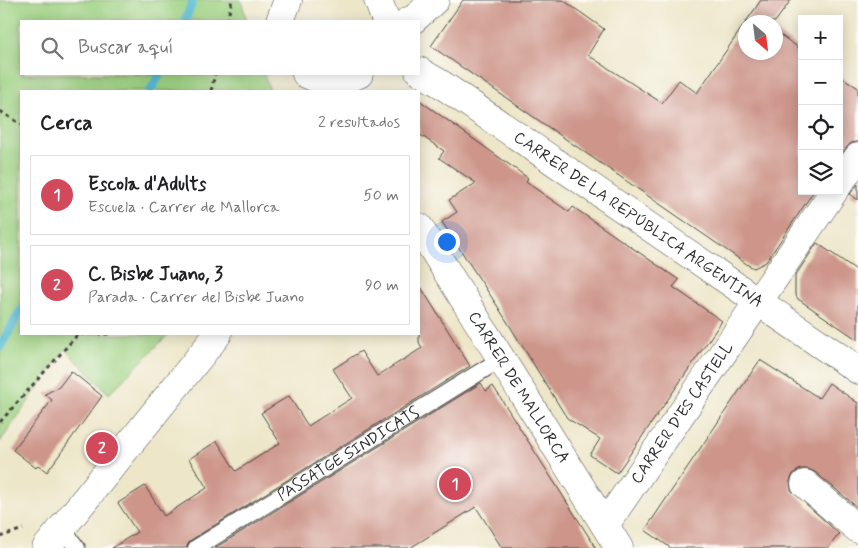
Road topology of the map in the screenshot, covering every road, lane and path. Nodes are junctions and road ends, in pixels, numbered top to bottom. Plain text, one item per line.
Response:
1 (232, 0) edge
2 (288, 0) edge
3 (378, 0) edge
4 (435, 0) edge
5 (227, 20) edge
6 (280, 20) edge
7 (386, 20) edge
8 (413, 20) edge
9 (420, 72) edge
10 (215, 75) edge
11 (211, 90) edge
12 (0, 111) edge
13 (20, 123) edge
14 (858, 157) edge
15 (843, 178) edge
16 (831, 195) edge
17 (420, 229) edge
18 (758, 302) junction
19 (77, 335) edge
20 (217, 335) edge
21 (502, 360) junction
22 (858, 370) edge
23 (0, 422) edge
24 (805, 484) dead end
25 (605, 525) junction
26 (858, 529) edge
27 (62, 541) edge
28 (196, 548) edge
29 (619, 548) edge

1 - 5 path
2 - 6 street
3 - 7 street
4 - 8 street
9 - 18 street, CARRER DE LA REPÚBLICA ARGENTINA
10 - 11 path
12 - 13 path
14 - 15 street
16 - 18 street, CARRER D'ES CASTELL
17 - 21 street, CARRER DE MALLORCA
18 - 22 street, CARRER DE LA REPÚBLICA ARGENTINA
18 - 25 street, CARRER D'ES CASTELL
19 - 23 path
20 - 27 street
21 - 25 street, CARRER DE MALLORCA
21 - 28 lane, PASSATGE SINDICATS
24 - 26 street
25 - 29 street, CARRER DE MALLORCA

